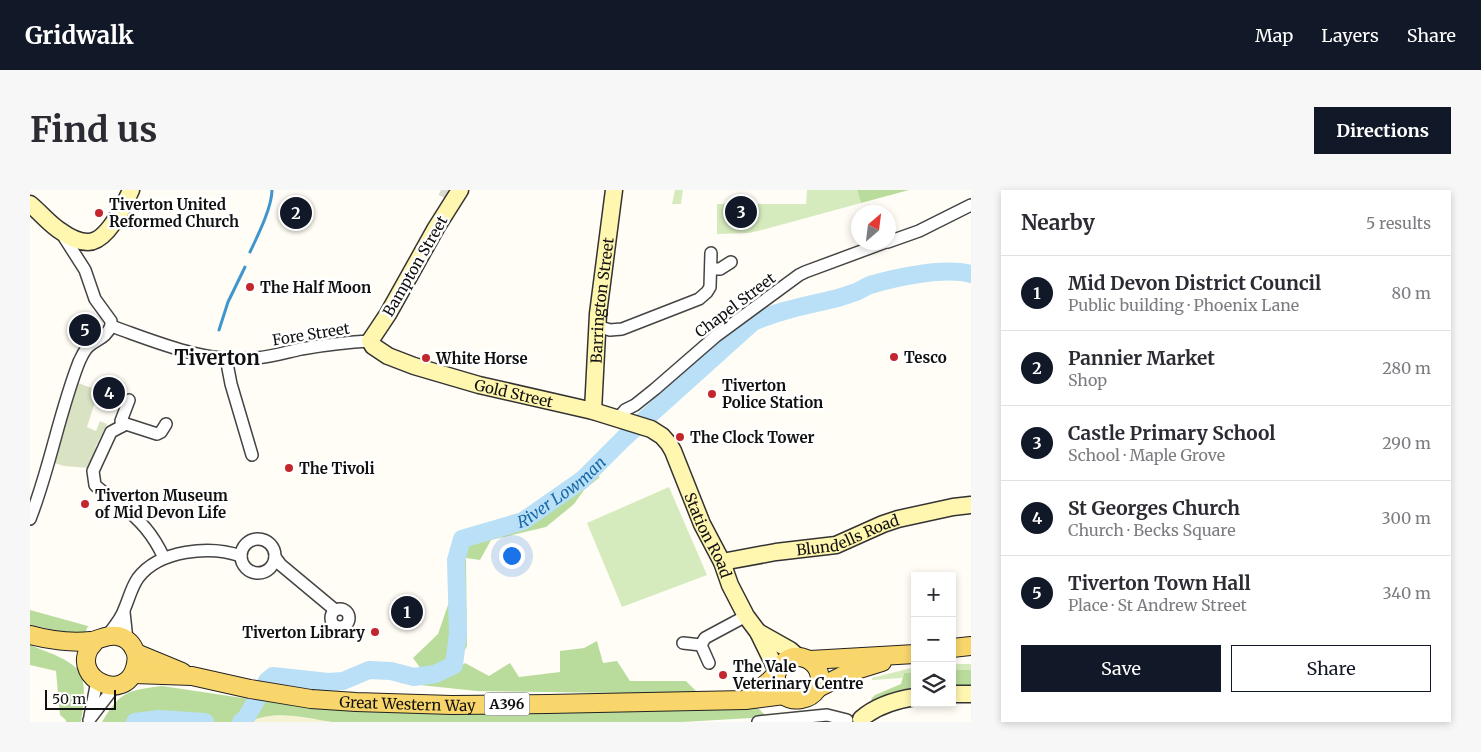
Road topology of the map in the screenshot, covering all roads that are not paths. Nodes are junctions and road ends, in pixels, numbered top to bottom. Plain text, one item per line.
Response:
1 (131, 190) edge
2 (614, 190) edge
3 (454, 194) edge
4 (32, 205) edge
5 (971, 205) edge
6 (60, 232) junction
7 (896, 239) edge
8 (865, 250) edge
9 (711, 252) dead end
10 (732, 262) dead end
11 (711, 269) junction
12 (111, 326) junction
13 (597, 326) junction
14 (370, 341) junction
15 (226, 358) junction
16 (129, 400) dead end
17 (593, 411) junction
18 (624, 420) junction
19 (166, 424) dead end
20 (122, 426) junction
21 (656, 433) joint
22 (252, 455) dead end
23 (971, 506) edge
24 (30, 519) edge
25 (241, 556) junction
26 (275, 557) junction
27 (164, 558) junction
28 (722, 562) junction
29 (267, 571) junction
30 (301, 582) junction
31 (335, 610) dead end
32 (124, 612) junction
33 (746, 616) junction
34 (758, 632) junction
35 (37, 637) edge
36 (102, 638) junction
37 (683, 643) dead end
38 (701, 645) junction
39 (971, 646) edge
40 (132, 647) junction
41 (956, 648) edge
42 (908, 655) edge
43 (804, 659) junction
44 (86, 662) junction
45 (708, 663) dead end
46 (777, 673) junction
47 (134, 674) junction
48 (192, 676) junction
49 (96, 681) junction
50 (115, 686) junction
51 (818, 688) junction
52 (956, 694) edge
53 (971, 694) edge
54 (784, 695) junction
55 (911, 698) edge
56 (745, 700) junction
57 (89, 721) edge
58 (854, 721) edge
59 (758, 722) edge

1 - 6 street
2 - 13 street, Barrington Street
3 - 14 street, Bampton Street
4 - 6 street
5 - 7 street, Chapel Street
6 - 12 street
8 - 18 street, Chapel Street
9 - 11 street
10 - 11 street
11 - 13 street
12 - 15 street, Fore Street
12 - 24 street
13 - 17 street, Barrington Street
14 - 15 street, Fore Street
14 - 17 street, Gold Street
15 - 22 street
16 - 20 street
17 - 18 street, Gold Street
18 - 21 street, Gold Street
19 - 20 street
20 - 27 street
21 - 28 street, Station Road
23 - 28 street, Blundells Road
25 - 26 street
25 - 27 street
25 - 29 street
26 - 29 street
26 - 30 street
27 - 32 street
28 - 33 street, Station Road
29 - 30 street
30 - 31 street
32 - 36 street
32 - 40 street
33 - 34 street, Station Road
33 - 38 street
34 - 43 street, Station Road
34 - 46 street, Station Road
35 - 36 main road, A396
35 - 44 main road, A396
36 - 40 main road, A396
36 - 44 main road
37 - 38 street
38 - 45 street
39 - 41 main road
40 - 47 main road
40 - 48 main road, A396
42 - 43 main road, A396
42 - 51 main road, A396
43 - 46 main road, A396
43 - 51 main road
44 - 49 main road
46 - 54 main road
46 - 56 main road, A396
47 - 48 main road, A396
47 - 50 main road
48 - 56 main road, Great Western Way / A396
49 - 50 main road
49 - 57 street
50 - 57 street
51 - 54 main road, A396
52 - 53 street
54 - 56 main road, A396
55 - 58 street
58 - 59 street

